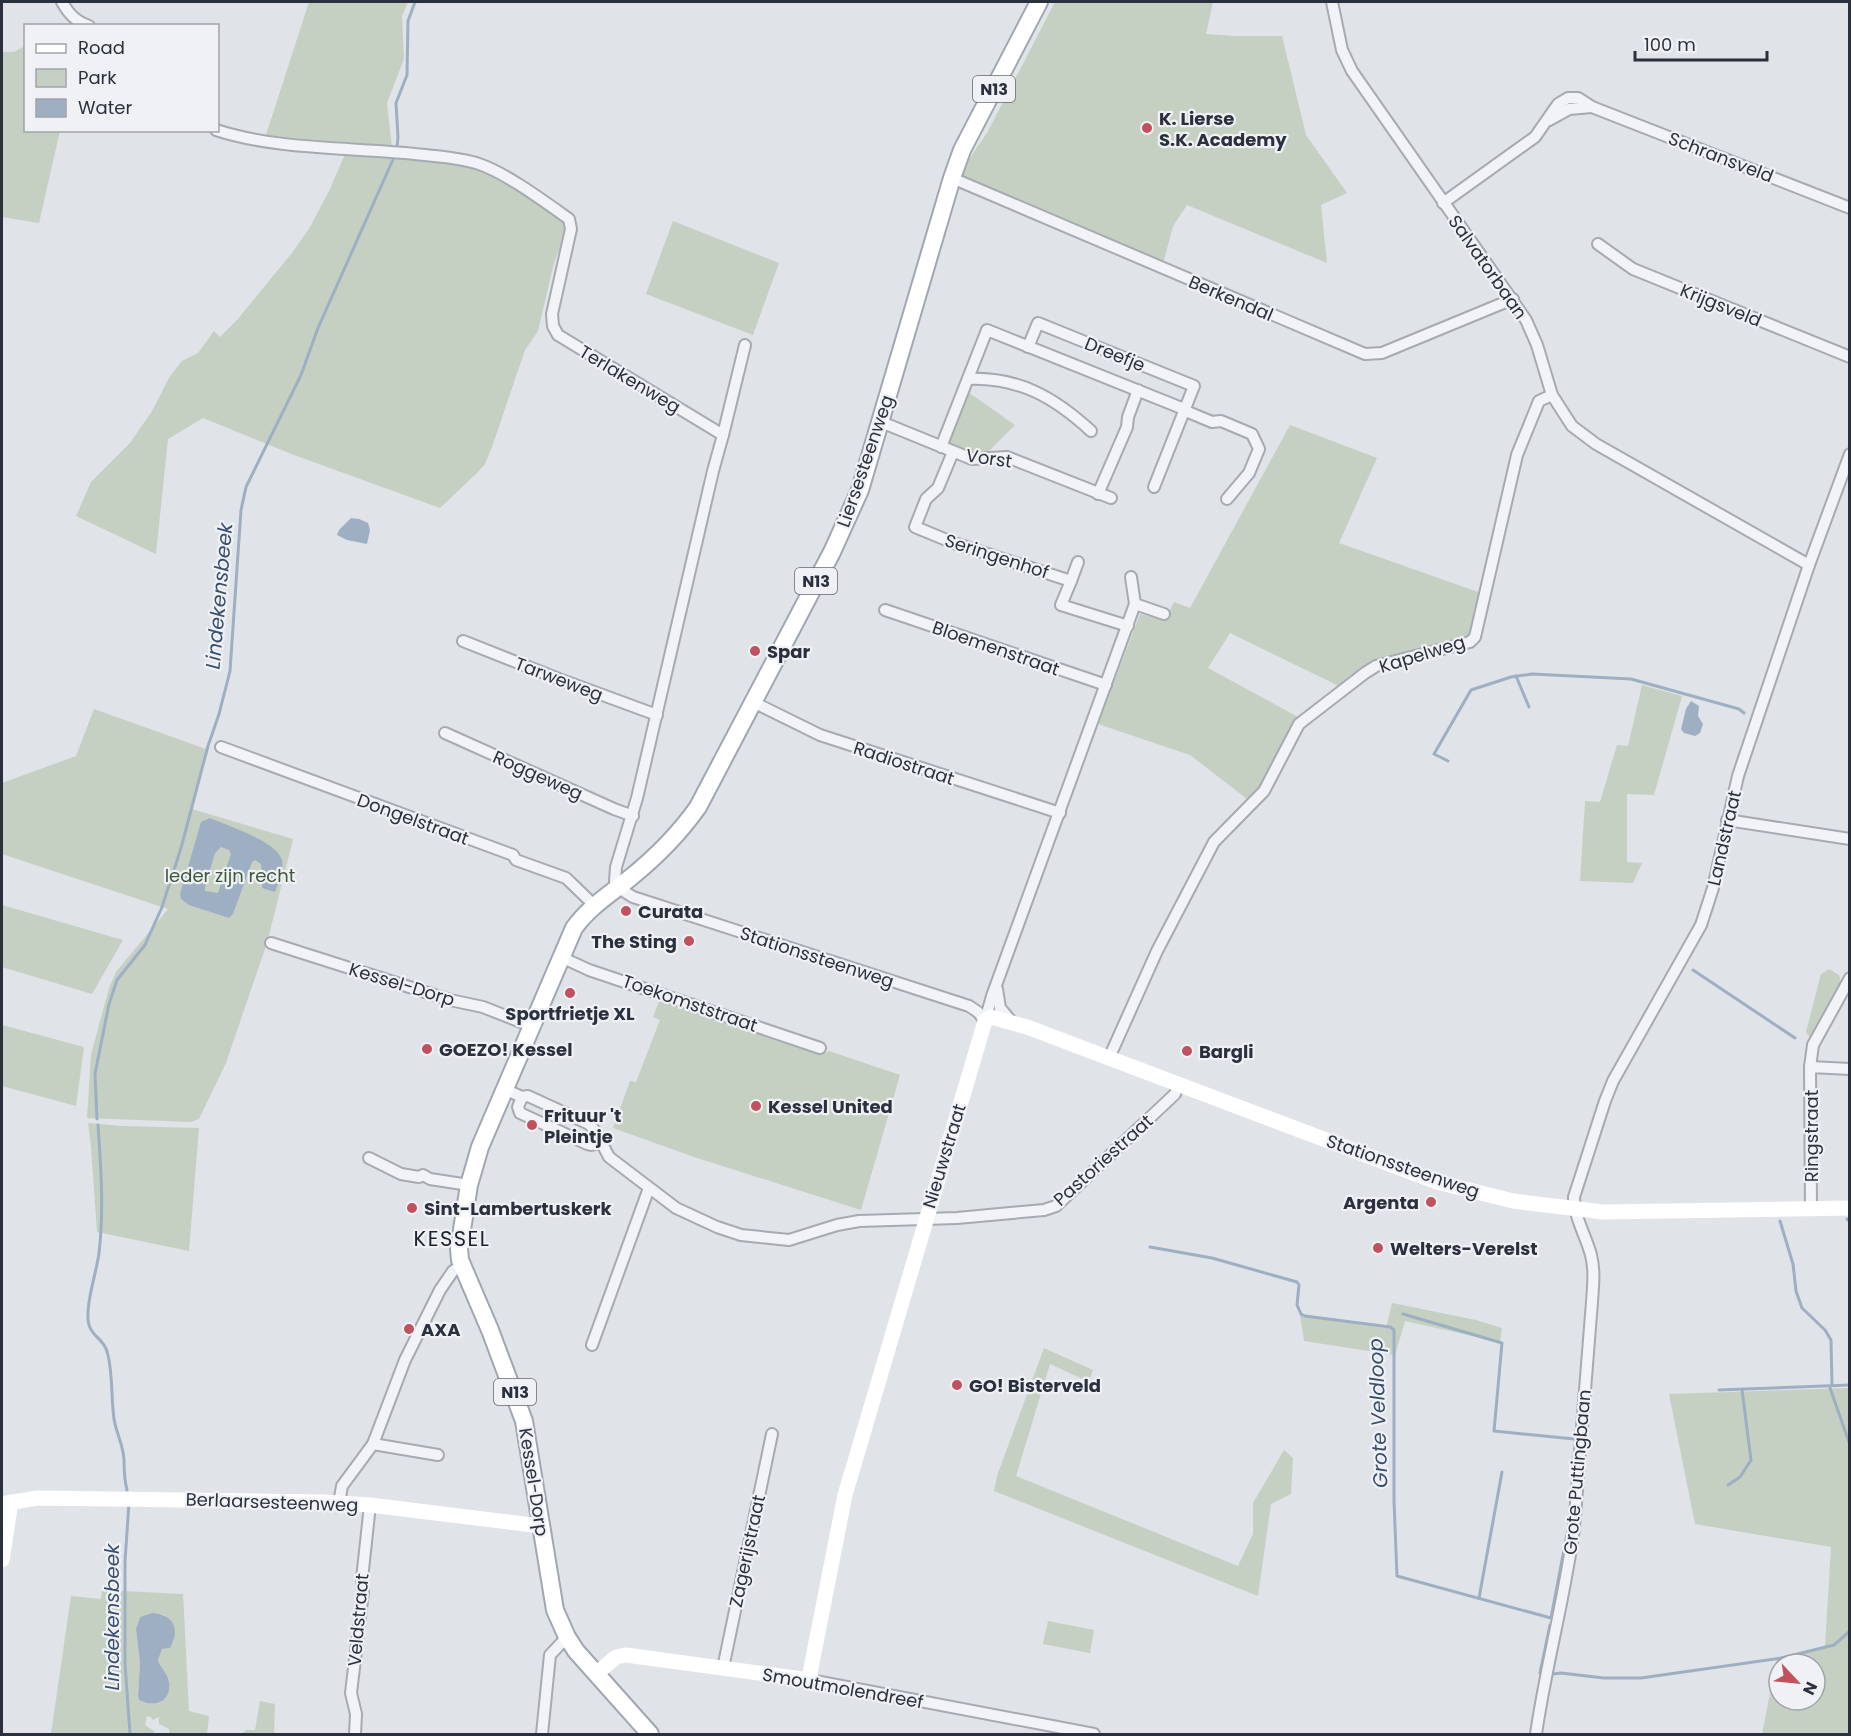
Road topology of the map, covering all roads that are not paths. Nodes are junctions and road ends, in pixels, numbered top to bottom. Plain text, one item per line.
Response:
1 (62, 2) edge
2 (1039, 2) edge
3 (1332, 2) edge
4 (84, 24) edge
5 (219, 131) edge
6 (952, 178) junction
7 (1443, 203) junction
8 (1850, 208) edge
9 (1598, 244) dead end
10 (1513, 299) junction
11 (745, 345) dead end
12 (1028, 347) junction
13 (1850, 357) edge
14 (968, 379) junction
15 (1138, 390) junction
16 (1552, 395) junction
17 (1184, 409) junction
18 (881, 422) junction
19 (1091, 431) dead end
20 (723, 435) junction
21 (941, 447) junction
22 (953, 452) junction
23 (1850, 454) edge
24 (1154, 487) dead end
25 (1098, 494) junction
26 (1111, 498) dead end
27 (1227, 500) dead end
28 (1078, 562) dead end
29 (1809, 565) junction
30 (1131, 577) dead end
31 (1071, 580) junction
32 (1136, 604) junction
33 (885, 610) dead end
34 (1164, 615) dead end
35 (1128, 626) junction
36 (463, 640) dead end
37 (1106, 685) junction
38 (753, 702) junction
39 (657, 715) junction
40 (445, 733) dead end
41 (221, 747) dead end
42 (1060, 813) junction
43 (633, 816) junction
44 (1727, 820) junction
45 (1850, 839) edge
46 (619, 886) junction
47 (594, 905) junction
48 (271, 943) dead end
49 (561, 957) junction
50 (1850, 978) edge
51 (997, 985) junction
52 (985, 1021) junction
53 (1012, 1022) junction
54 (531, 1026) junction
55 (820, 1048) dead end
56 (1109, 1058) junction
57 (1810, 1067) junction
58 (1850, 1070) edge
59 (1178, 1085) junction
60 (504, 1089) junction
61 (522, 1097) junction
62 (601, 1143) junction
63 (369, 1158) dead end
64 (468, 1185) junction
65 (649, 1188) junction
66 (1850, 1208) edge
67 (1576, 1209) junction
68 (1811, 1209) junction
69 (926, 1220) junction
70 (461, 1266) junction
71 (592, 1345) dead end
72 (772, 1434) dead end
73 (373, 1444) junction
74 (438, 1455) dead end
75 (6, 1503) edge
76 (339, 1503) junction
77 (370, 1505) junction
78 (541, 1526) junction
79 (2, 1560) edge
80 (567, 1637) junction
81 (723, 1668) junction
82 (596, 1674) junction
83 (810, 1680) junction
84 (355, 1734) edge
85 (543, 1734) edge
86 (650, 1734) edge
87 (1094, 1734) edge
88 (1536, 1734) edge

1 - 4 street
2 - 6 main road, Liersesteenweg / N13
3 - 7 street, Salvatorbaan
5 - 20 street, Terlakenweg
6 - 10 street, Berkendal
6 - 18 main road, Liersesteenweg / N13
7 - 8 street, Schransveld
7 - 10 street, Salvatorbaan
9 - 13 street, Krijgsveld
10 - 16 street, Salvatorbaan
11 - 20 street
12 - 14 street, Dreefje
12 - 15 street, Dreefje
12 - 17 street, Dreefje
14 - 19 street
14 - 21 street
15 - 17 street, Dreefje
15 - 25 street
16 - 29 street, Salvatorbaan
16 - 56 street, Kapelweg
17 - 24 street, Dreefje
17 - 27 street
18 - 21 street, Vorst
18 - 38 main road, Liersesteenweg / N13
20 - 39 street
21 - 22 street, Vorst
22 - 25 street, Vorst
22 - 31 street, Seringenhof
23 - 29 street, Landstraat
25 - 26 street, Vorst
28 - 31 street
29 - 44 street, Landstraat
30 - 32 street
31 - 35 street, Seringenhof
32 - 34 street
32 - 35 street
33 - 37 street, Bloemenstraat
35 - 37 street, Nieuwstraat
36 - 39 street, Tarweweg
37 - 42 street, Nieuwstraat
38 - 42 street, Radiostraat
38 - 46 main road, Liersesteenweg / N13
39 - 43 street
40 - 43 street, Roggeweg
41 - 47 street, Dongelstraat
42 - 51 street, Nieuwstraat
43 - 46 street
44 - 45 street
44 - 67 street, Landstraat
46 - 47 main road, Liersesteenweg / N13
46 - 52 street, Stationssteenweg
47 - 49 main road, Kessel-Dorp / N13
48 - 54 street, Kessel-Dorp
49 - 54 main road, Kessel-Dorp / N13
49 - 55 street, Toekomststraat
50 - 57 street
51 - 52 street, Nieuwstraat
51 - 53 street
52 - 53 street, Stationssteenweg
52 - 69 street, Nieuwstraat
53 - 56 street, Stationssteenweg
54 - 60 main road, Kessel-Dorp / N13
56 - 59 street, Stationssteenweg
57 - 58 street, Ringstraat
57 - 68 street, Ringstraat
59 - 67 street, Stationssteenweg
59 - 69 street, Pastoriestraat
60 - 61 street
60 - 64 main road, Kessel-Dorp / N13
61 - 62 street
61 - 62 street
62 - 65 street, Pastoriestraat
63 - 64 street
64 - 70 main road, Kessel-Dorp / N13
65 - 69 street, Pastoriestraat
65 - 71 street
66 - 68 street, Stationssteenweg
67 - 68 street, Stationssteenweg
67 - 88 street, Grote Puttingbaan
69 - 83 street, Nieuwstraat
70 - 73 street
70 - 78 main road, Kessel-Dorp / N13
72 - 81 street, Zagerijstraat
73 - 74 street
73 - 76 street
75 - 76 street, Berlaarsesteenweg
75 - 79 street
76 - 77 street, Berlaarsesteenweg
77 - 78 street, Berlaarsesteenweg
77 - 84 street, Veldstraat
78 - 80 main road, Kessel-Dorp / N13
80 - 82 main road, N13
80 - 85 street
81 - 82 street, Smoutmolendreef
81 - 83 street, Smoutmolendreef
82 - 86 main road, N13
83 - 87 street, Smoutmolendreef

